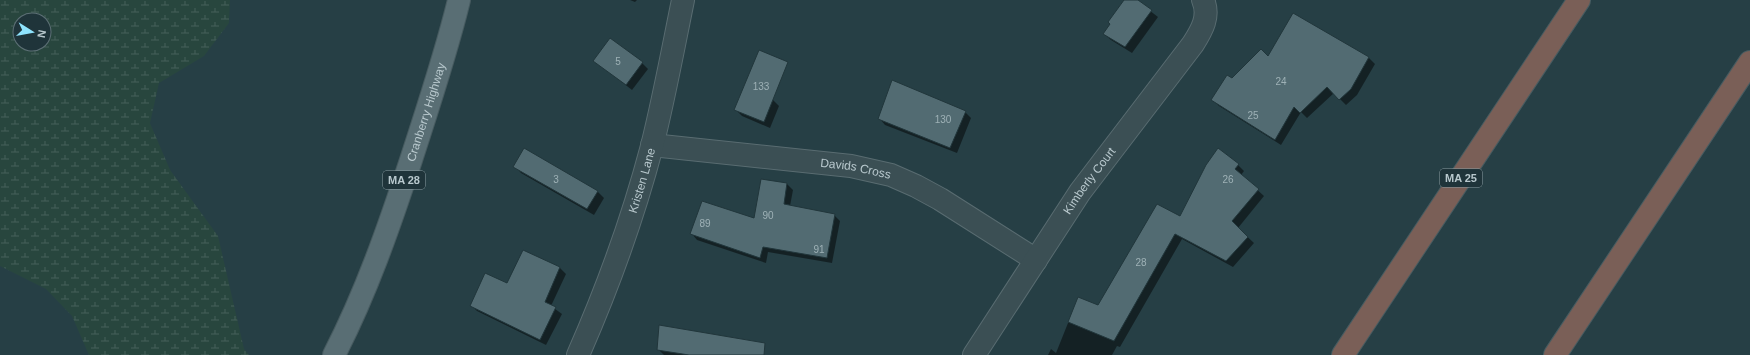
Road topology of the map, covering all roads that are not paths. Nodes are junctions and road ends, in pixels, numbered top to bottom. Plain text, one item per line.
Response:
1 (459, 0) edge
2 (683, 0) edge
3 (1579, 0) edge
4 (1205, 5) edge
5 (1750, 62) edge
6 (652, 144) junction
7 (1036, 260) junction
8 (334, 355) edge
9 (578, 355) edge
10 (974, 355) edge
11 (1343, 355) edge
12 (1555, 355) edge

1 - 8 main road, Cranberry Highway / MA 28
2 - 6 street, Kristen Lane
3 - 11 highway, MA 25
4 - 7 street, Kimberly Court
5 - 12 highway
6 - 7 street, Davids Cross
6 - 9 street, Kristen Lane
7 - 10 street, Kimberly Court

